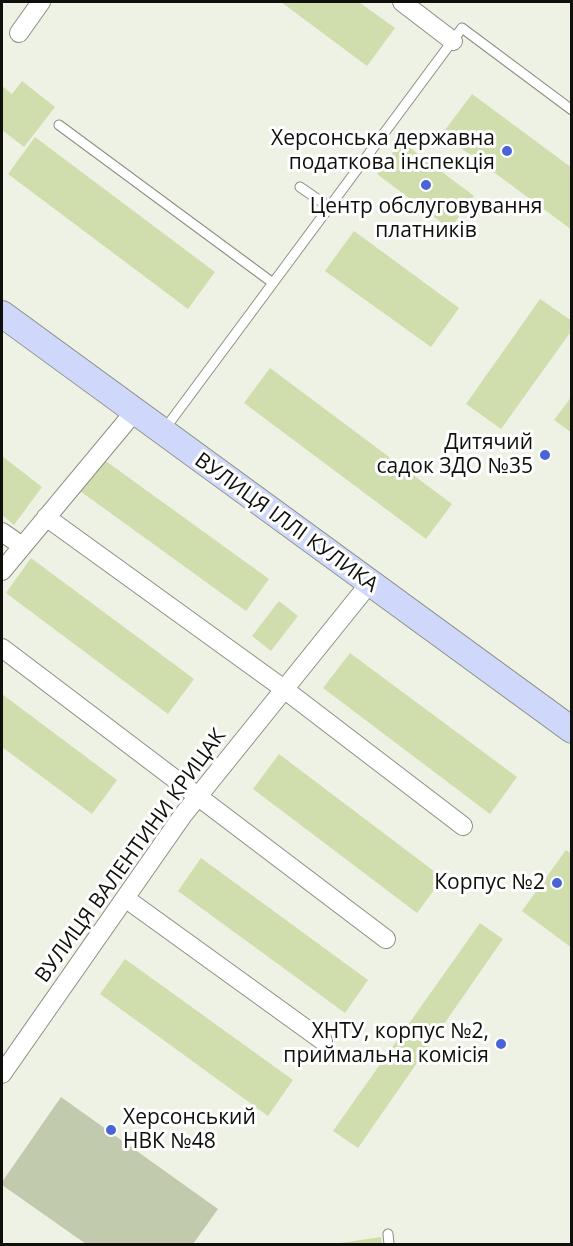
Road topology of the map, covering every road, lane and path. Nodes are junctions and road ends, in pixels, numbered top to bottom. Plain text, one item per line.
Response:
1 (41, 2) edge
2 (402, 2) edge
3 (19, 33) dead end
4 (453, 40) junction
5 (572, 110) edge
6 (59, 125) dead end
7 (300, 187) dead end
8 (329, 207) junction
9 (273, 283) junction
10 (2, 314) edge
11 (135, 411) junction
12 (163, 432) junction
13 (46, 517) junction
14 (2, 531) edge
15 (22, 546) junction
16 (2, 571) edge
17 (369, 584) junction
18 (2, 648) edge
19 (284, 689) junction
20 (572, 730) edge
21 (198, 796) junction
22 (463, 826) dead end
23 (124, 898) junction
24 (386, 939) dead end
25 (323, 1041) dead end
26 (2, 1074) edge
27 (387, 1234) dead end
28 (389, 1245) edge

1 - 3 street
2 - 4 street
4 - 5 lane
4 - 8 lane
6 - 9 lane
7 - 8 lane
8 - 9 lane
9 - 12 lane
10 - 11 street, ВУЛИЦЯ ІЛЛІ КУЛИКА
11 - 12 street, ВУЛИЦЯ ІЛЛІ КУЛИКА
11 - 13 street
12 - 17 street, ВУЛИЦЯ ІЛЛІ КУЛИКА
13 - 15 street
13 - 19 street
14 - 15 street
15 - 16 street
17 - 19 street, ВУЛИЦЯ ВАЛЕНТИНИ КРИЦАК
17 - 20 street, ВУЛИЦЯ ІЛЛІ КУЛИКА
18 - 21 street
19 - 21 street, ВУЛИЦЯ ВАЛЕНТИНИ КРИЦАК
19 - 22 street
21 - 23 street, ВУЛИЦЯ ВАЛЕНТИНИ КРИЦАК
21 - 24 street
23 - 25 street
23 - 26 street, ВУЛИЦЯ ВАЛЕНТИНИ КРИЦАК
27 - 28 lane

